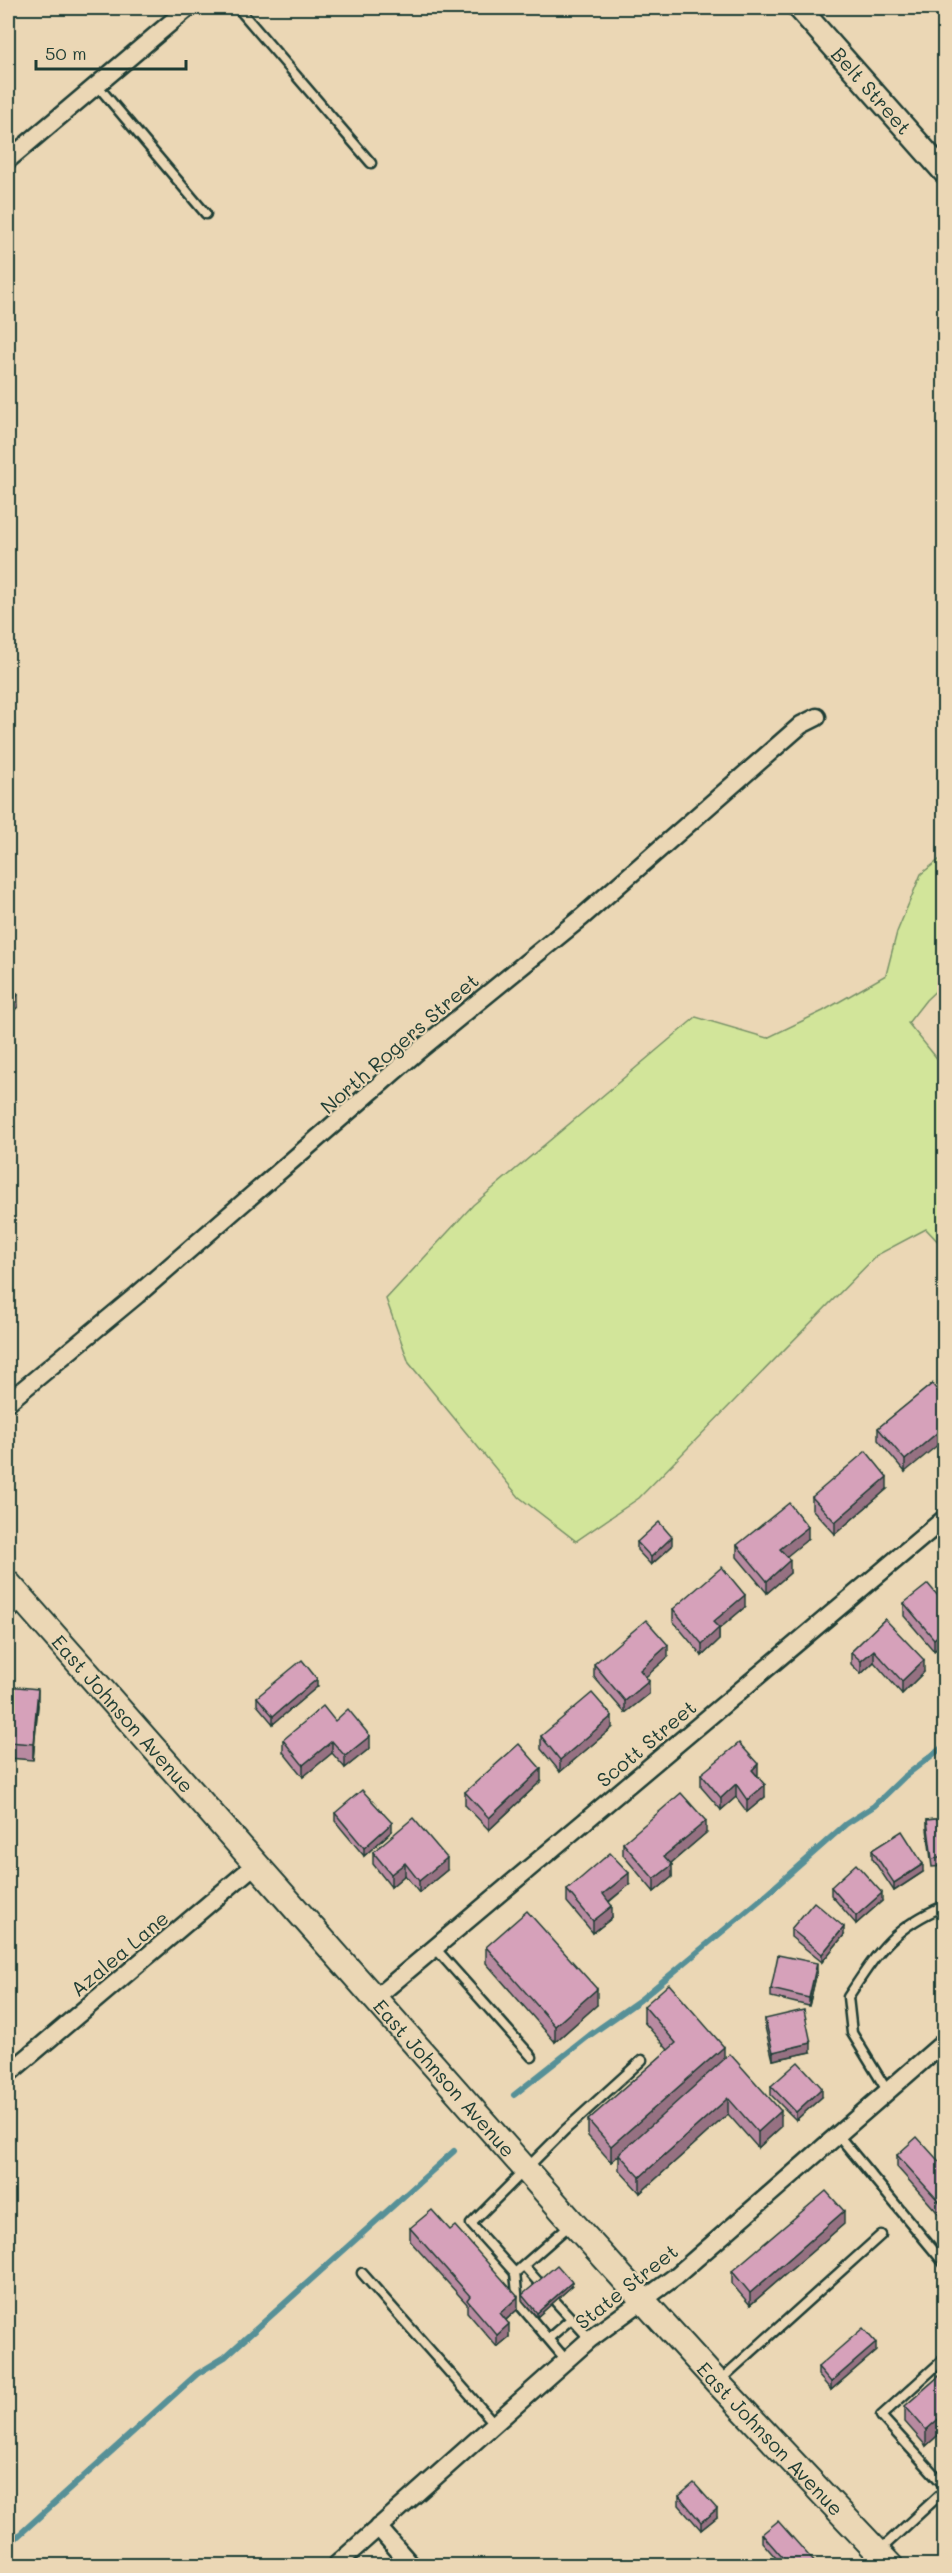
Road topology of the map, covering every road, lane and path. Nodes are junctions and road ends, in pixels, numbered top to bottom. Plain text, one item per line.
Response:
1 (188, 8) edge
2 (238, 8) edge
3 (799, 8) edge
4 (97, 85) junction
5 (8, 160) edge
6 (371, 163) dead end
7 (945, 172) edge
8 (206, 214) dead end
9 (817, 717) dead end
10 (8, 1402) edge
11 (945, 1519) edge
12 (12, 1598) edge
13 (256, 1864) junction
14 (945, 1906) edge
15 (435, 1948) junction
16 (374, 1999) junction
17 (945, 2042) edge
18 (532, 2057) dead end
19 (642, 2060) dead end
20 (8, 2074) edge
21 (888, 2092) junction
22 (838, 2135) junction
23 (526, 2170) junction
24 (573, 2223) junction
25 (881, 2235) dead end
26 (945, 2263) edge
27 (524, 2266) junction
28 (362, 2273) dead end
29 (515, 2273) junction
30 (540, 2284) edge
31 (555, 2301) edge
32 (643, 2302) junction
33 (571, 2319) junction
34 (549, 2338) junction
35 (590, 2339) junction
36 (945, 2359) edge
37 (566, 2360) junction
38 (717, 2382) junction
39 (494, 2422) junction
40 (945, 2485) edge
41 (945, 2491) edge
42 (378, 2527) junction
43 (884, 2559) edge
44 (335, 2565) edge
45 (412, 2565) edge

1 - 4 street
2 - 6 lane
3 - 7 street, Belt Street
4 - 5 street
4 - 8 lane
9 - 10 street, North Rogers Street
11 - 15 street, Scott Street
12 - 13 main road, East Johnson Avenue
13 - 16 main road, East Johnson Avenue
13 - 20 street, Azalea Lane
14 - 21 lane
15 - 16 street, Scott Street
15 - 18 lane
16 - 23 main road, East Johnson Avenue
17 - 21 street, State Street
19 - 23 lane
21 - 22 street, State Street
22 - 26 lane
22 - 32 street, State Street
23 - 24 main road, East Johnson Avenue
23 - 29 lane
24 - 27 lane
24 - 32 main road, East Johnson Avenue
25 - 38 lane
27 - 29 lane
27 - 30 lane
28 - 39 lane
29 - 34 lane
31 - 33 lane
32 - 35 street, State Street
32 - 38 main road, East Johnson Avenue
33 - 34 lane
33 - 35 lane
34 - 37 lane
35 - 37 street, State Street
36 - 40 lane
37 - 39 street, State Street
38 - 43 main road, East Johnson Avenue
39 - 42 street, State Street
41 - 43 lane
42 - 44 street, State Street
42 - 45 street

